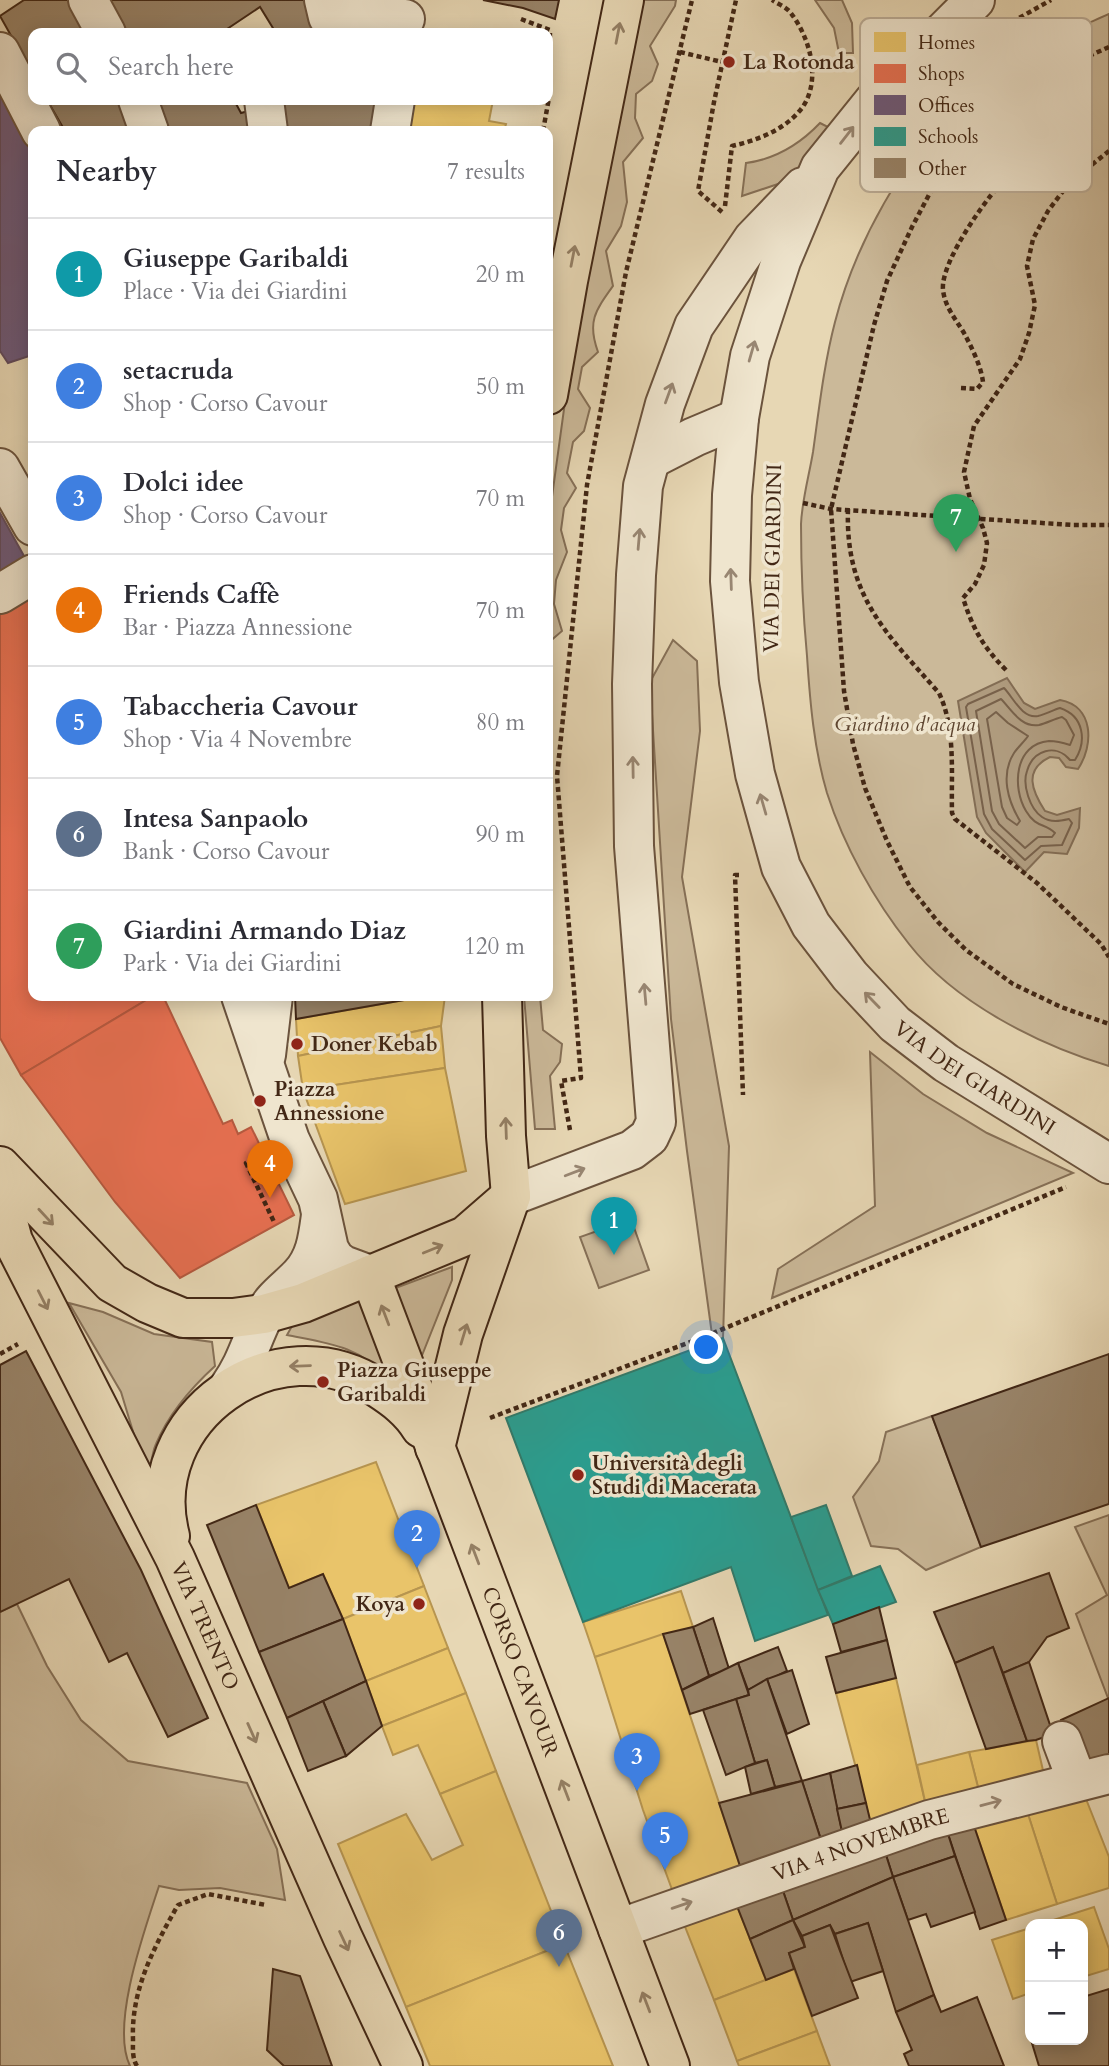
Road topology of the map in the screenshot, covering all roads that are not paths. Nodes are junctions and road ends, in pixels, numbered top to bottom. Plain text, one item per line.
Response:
1 (88, 0) edge
2 (324, 0) edge
3 (624, 0) edge
4 (975, 0) edge
5 (405, 17) edge
6 (957, 18) edge
7 (103, 28) edge
8 (0, 52) edge
9 (140, 105) edge
10 (265, 105) edge
11 (394, 105) edge
12 (860, 118) edge
13 (38, 126) edge
14 (147, 126) edge
15 (267, 126) edge
16 (391, 126) edge
17 (820, 168) junction
18 (553, 367) edge
19 (739, 418) junction
20 (651, 459) junction
21 (0, 468) edge
22 (28, 517) edge
23 (28, 577) edge
24 (0, 594) edge
25 (243, 1001) edge
26 (272, 1001) edge
27 (502, 1001) edge
28 (264, 1068) junction
29 (1109, 1164) edge
30 (0, 1166) edge
31 (0, 1192) edge
32 (511, 1196) junction
33 (321, 1209) junction
34 (370, 1275) junction
35 (264, 1314) junction
36 (229, 1387) junction
37 (435, 1448) junction
38 (175, 1558) junction
39 (1062, 1741) dead end
40 (1093, 1777) edge
41 (618, 1929) junction
42 (403, 2066) edge
43 (670, 2066) edge

1 - 7 street
2 - 5 street
18 -> 3 main road
6 -> 4 street, VIA DEI GIARDINI
8 - 13 street
9 - 14 street
10 - 15 street
11 - 16 street
17 -> 12 street, VIA DEI GIARDINI
19 -> 17 street, VIA DEI GIARDINI
20 -> 17 street
19 - 20 street
29 -> 19 street, VIA DEI GIARDINI
32 -> 20 street
21 - 22 street
23 - 24 street
25 - 28 street
26 - 28 street
32 -> 27 main road
28 - 33 street
30 -> 35 main road
31 -> 38 main road, VIA TRENTO
34 -> 32 main road
37 -> 32 main road
33 - 34 street
33 - 35 street
34 - 35 main road
37 -> 34 main road, CORSO CAVOUR
35 - 36 street
37 -> 36 main road
36 - 38 main road
41 -> 37 main road, CORSO CAVOUR
38 -> 42 main road, VIA TRENTO
39 - 40 street
41 -> 40 street, VIA 4 NOVEMBRE
43 -> 41 main road, CORSO CAVOUR

